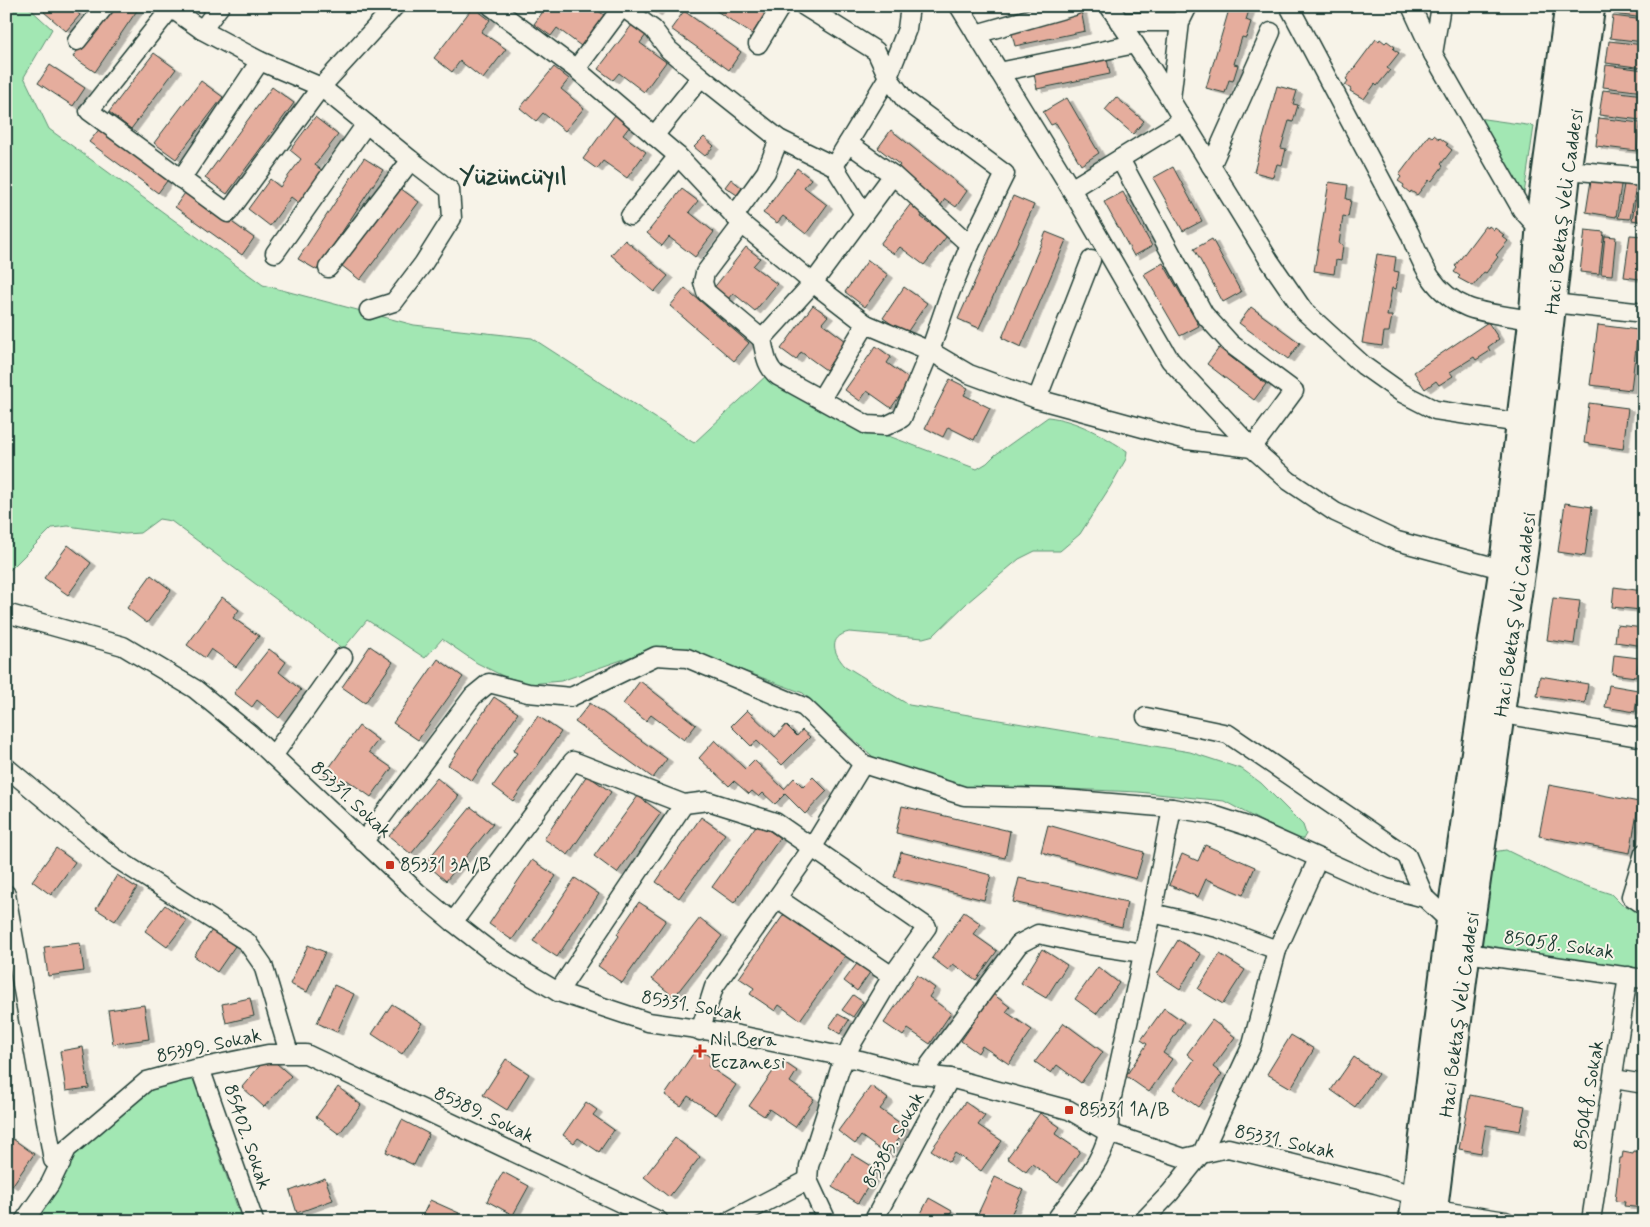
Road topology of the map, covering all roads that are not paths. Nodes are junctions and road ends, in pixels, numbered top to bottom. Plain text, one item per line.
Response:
1 (105, 6) edge
2 (220, 6) edge
3 (395, 6) edge
4 (492, 6) edge
5 (781, 6) edge
6 (804, 6) edge
7 (910, 6) edge
8 (959, 6) edge
9 (1074, 6) edge
10 (1109, 6) edge
11 (1188, 6) edge
12 (1289, 6) edge
13 (1411, 6) edge
14 (1441, 6) edge
15 (1568, 6) edge
16 (1592, 6) edge
17 (170, 7) edge
18 (622, 7) edge
19 (1119, 22) junction
20 (1180, 22) junction
21 (202, 30) junction
22 (1271, 32) dead end
23 (976, 34) junction
24 (77, 41) dead end
25 (758, 44) dead end
26 (1134, 44) junction
27 (1433, 54) junction
28 (260, 61) junction
29 (576, 69) junction
30 (999, 72) junction
31 (701, 77) junction
32 (888, 77) junction
33 (321, 88) junction
34 (1170, 100) junction
35 (1183, 120) junction
36 (366, 124) junction
37 (654, 136) junction
38 (779, 138) junction
39 (848, 143) junction
40 (678, 156) junction
41 (1120, 159) junction
42 (411, 160) junction
43 (834, 166) junction
44 (1211, 166) junction
45 (1568, 170) junction
46 (893, 175) junction
47 (1644, 177) edge
48 (181, 179) junction
49 (1071, 189) junction
50 (864, 214) junction
51 (630, 216) dead end
52 (738, 220) junction
53 (1540, 230) junction
54 (970, 245) junction
55 (275, 253) dead end
56 (1091, 260) dead end
57 (328, 268) dead end
58 (813, 283) junction
59 (369, 310) dead end
60 (1542, 313) junction
61 (1644, 313) edge
62 (866, 324) junction
63 (762, 339) junction
64 (930, 351) junction
65 (821, 399) junction
66 (1037, 399) junction
67 (1520, 423) junction
68 (1252, 448) junction
69 (1502, 569) junction
70 (6, 613) edge
71 (343, 657) dead end
72 (1491, 712) junction
73 (1146, 717) dead end
74 (1644, 738) edge
75 (273, 756) junction
76 (863, 764) junction
77 (6, 767) edge
78 (684, 804) junction
79 (1172, 808) junction
80 (363, 842) junction
81 (812, 848) junction
82 (1644, 853) edge
83 (1318, 859) junction
84 (6, 894) edge
85 (777, 898) junction
86 (1425, 898) junction
87 (1644, 905) edge
88 (1152, 912) junction
89 (1450, 916) junction
90 (453, 922) junction
91 (1277, 950) junction
92 (1143, 953) junction
93 (1467, 953) junction
94 (892, 976) junction
95 (1636, 978) edge
96 (558, 992) junction
97 (700, 1031) junction
98 (289, 1053) junction
99 (846, 1057) junction
100 (200, 1068) junction
101 (924, 1075) junction
102 (950, 1078) junction
103 (1614, 1079) junction
104 (1644, 1084) edge
105 (1109, 1133) junction
106 (1202, 1153) junction
107 (61, 1164) junction
108 (808, 1180) junction
109 (1424, 1212) edge
110 (24, 1221) edge
111 (254, 1221) edge
112 (659, 1221) edge
113 (729, 1221) edge
114 (827, 1221) edge
115 (872, 1221) edge
116 (1055, 1221) edge
117 (1143, 1221) edge
118 (1506, 1221) edge
119 (1591, 1221) edge

1 - 24 street
2 - 21 street
3 - 33 street
4 - 29 street
5 - 25 street
6 - 32 street
7 - 32 street
8 - 23 street
9 - 23 street
10 - 19 street
11 - 20 street
12 - 60 street
13 - 27 street
14 - 27 street
15 - 53 main road, Haci Bektaş Veli Caddesi
16 - 45 main road, Haci Bektaş Veli Caddesi
17 - 21 street
17 - 48 street
18 - 29 street
18 - 31 street
19 - 20 street
19 - 26 street
20 - 34 street
21 - 28 street
22 - 44 street
23 - 30 street
26 - 30 street
26 - 34 street
27 - 53 street
28 - 33 street
28 - 48 street
29 - 37 street
30 - 49 street
31 - 37 street
31 - 38 street
32 - 39 street
32 - 54 street
33 - 36 street
33 - 48 street
34 - 35 street
35 - 41 street
35 - 44 street
36 - 42 street
36 - 55 street
37 - 40 street
38 - 43 street
38 - 52 street
39 - 43 street
39 - 46 street
40 - 51 street
40 - 52 street
41 - 49 street
41 - 68 street
42 - 57 street
42 - 59 street
43 - 50 street
44 - 67 street
45 - 47 street
45 - 60 main road, Haci Bektaş Veli Caddesi
46 - 50 street
46 - 54 street
49 - 68 street
50 - 58 street
52 - 58 street
52 - 63 street
53 - 60 main road, Haci Bektaş Veli Caddesi
54 - 64 street
56 - 66 street
58 - 62 street
58 - 63 street
60 - 61 street
60 - 67 main road, Haci Bektaş Veli Caddesi
60 - 72 main road, Haci Bektaş Veli Caddesi
62 - 64 street
62 - 65 street
63 - 65 street
64 - 65 street
64 - 66 street
66 - 68 street
67 - 69 main road, Haci Bektaş Veli Caddesi
68 - 69 street
69 - 72 main road, Haci Bektaş Veli Caddesi
70 - 75 street, 85331. Sokak
71 - 75 street
72 - 74 street
72 - 89 main road, Haci Bektaş Veli Caddesi
72 - 93 main road, Haci Bektaş Veli Caddesi
73 - 86 street
75 - 80 street, 85331. Sokak
76 - 79 street
76 - 80 street
76 - 81 street
77 - 98 street
78 - 81 street
78 - 90 street
78 - 96 street
79 - 83 street
79 - 88 street
80 - 90 street, 85331. Sokak
81 - 85 street
81 - 94 street
82 - 87 street
83 - 86 street
83 - 91 street
84 - 107 street
85 - 94 street
85 - 97 street
86 - 89 street
88 - 91 street
88 - 92 street
89 - 109 main road, Haci Bektaş Veli Caddesi
90 - 96 street, 85331. Sokak
91 - 106 street
92 - 101 street
92 - 105 street
93 - 95 street, 85058. Sokak
93 - 109 main road, Haci Bektaş Veli Caddesi
94 - 99 street
95 - 103 street, 85048. Sokak
96 - 97 street, 85331. Sokak
97 - 99 street, 85331. Sokak
98 - 100 street, 85399. Sokak
98 - 112 street, 85389. Sokak
99 - 101 street, 85331. Sokak
99 - 108 street
100 - 107 street, 85399. Sokak
100 - 111 street, 85402. Sokak
101 - 102 street, 85331. Sokak
102 - 105 street, 85331. Sokak
102 - 115 street, 85385. Sokak
103 - 104 street
103 - 119 street, 85048. Sokak
105 - 106 street, 85331. Sokak
105 - 116 street
106 - 109 street, 85331. Sokak
106 - 117 street
107 - 110 street, 85399. Sokak
108 - 113 street
108 - 114 street
109 - 118 street, 85331. Sokak

